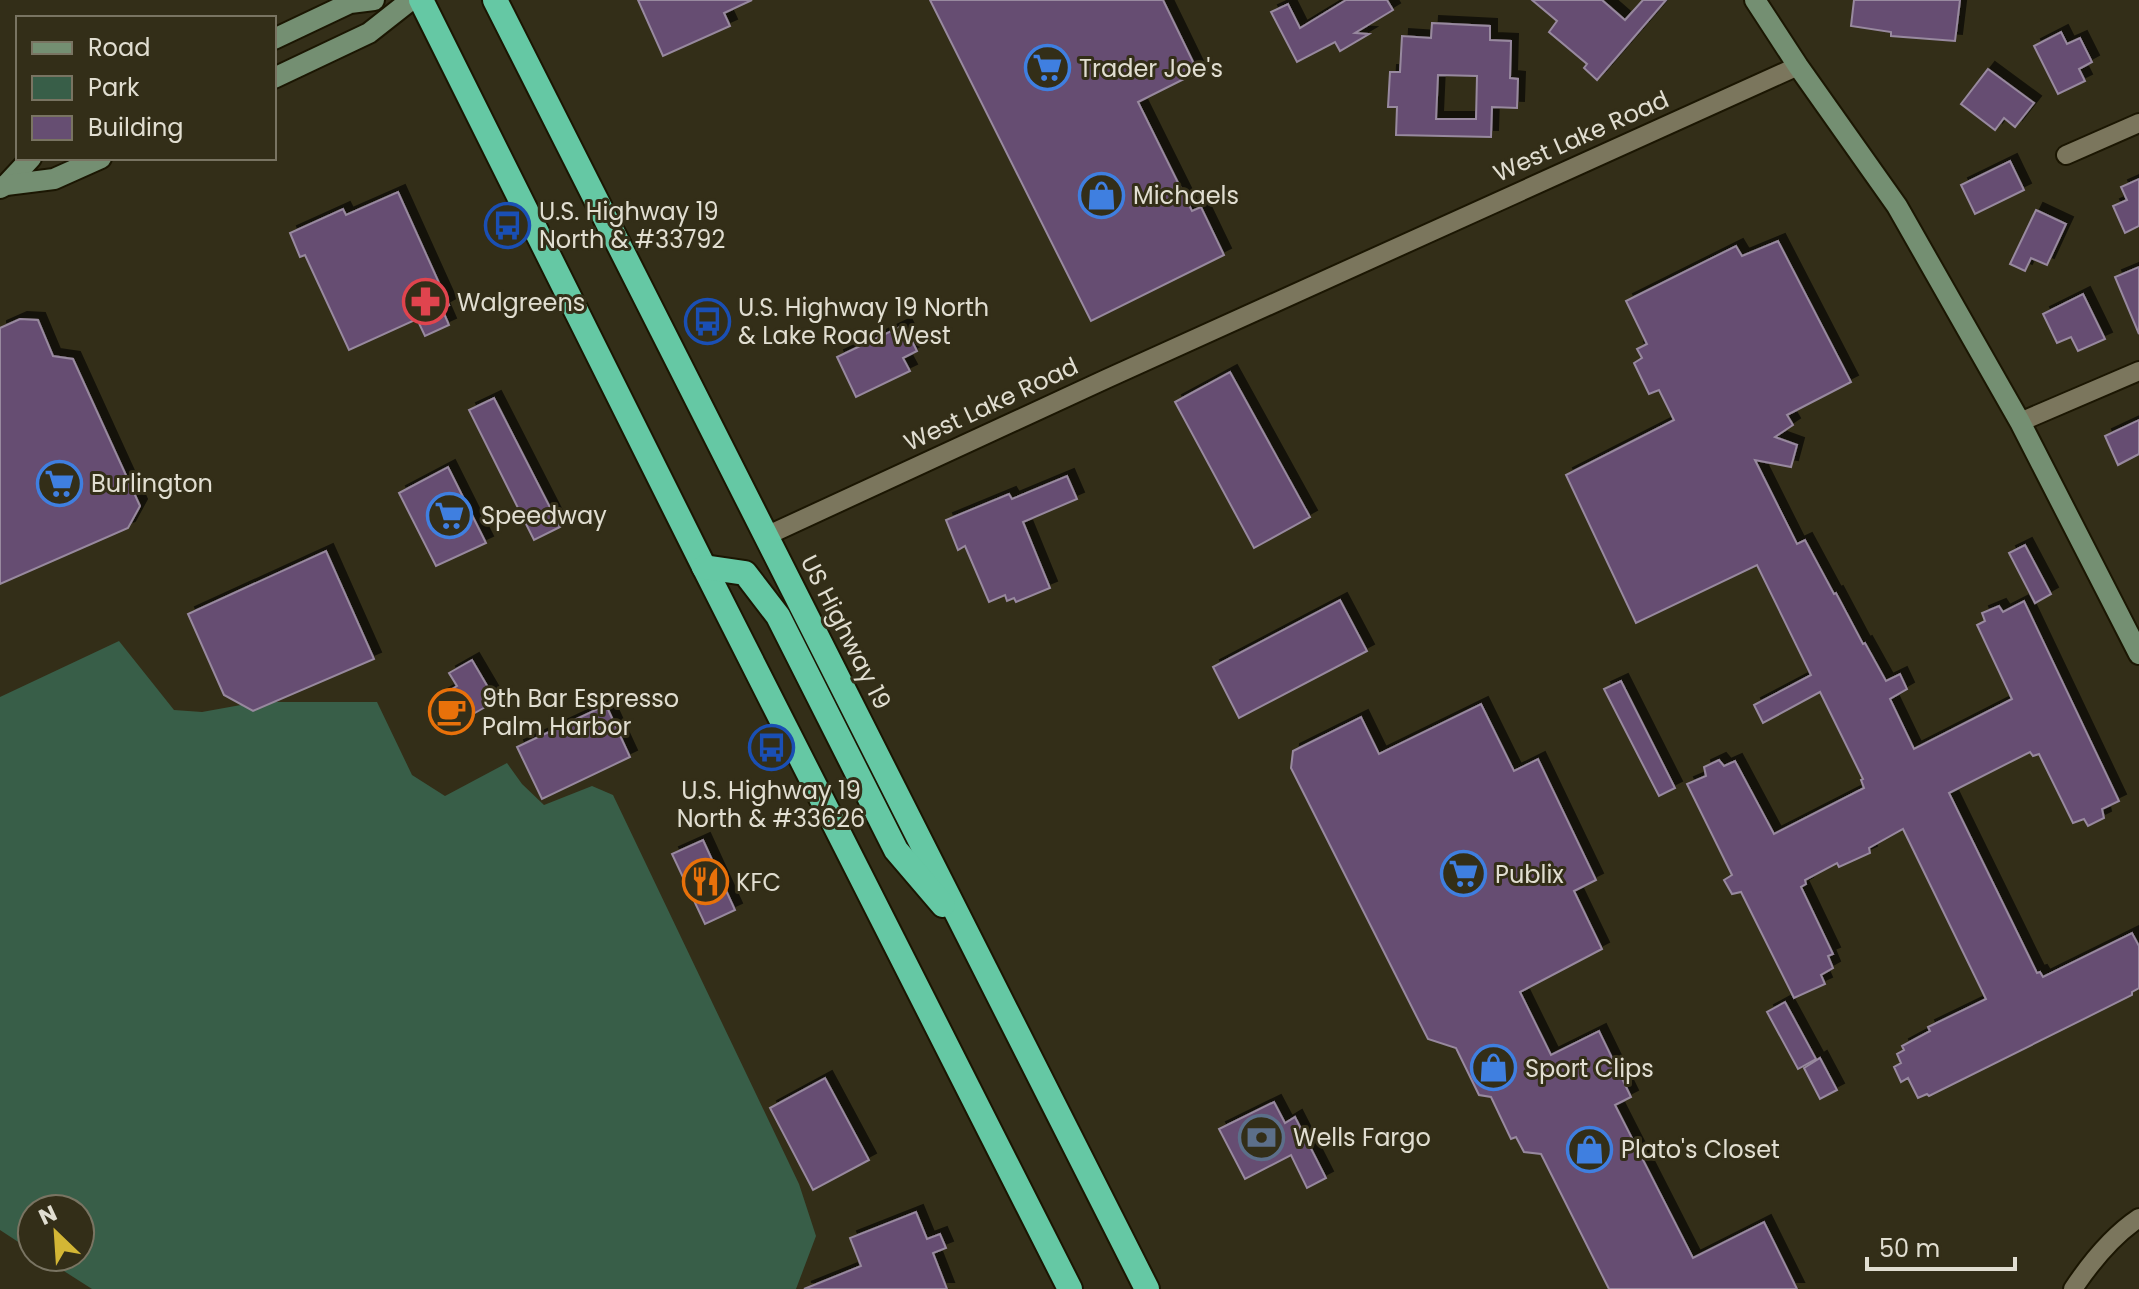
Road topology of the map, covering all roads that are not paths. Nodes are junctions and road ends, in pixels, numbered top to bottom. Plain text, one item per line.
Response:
1 (374, 0) edge
2 (411, 0) edge
3 (421, 0) edge
4 (495, 0) edge
5 (1755, 0) edge
6 (276, 38) edge
7 (1798, 66) junction
8 (276, 77) edge
9 (2139, 123) edge
10 (2066, 155) dead end
11 (29, 160) edge
12 (97, 160) edge
13 (3, 187) edge
14 (2139, 371) edge
15 (2020, 422) junction
16 (766, 536) junction
17 (704, 567) junction
18 (2139, 654) edge
19 (969, 934) junction
20 (2139, 1218) edge
21 (1070, 1289) edge
22 (1147, 1289) edge
23 (2073, 1289) edge

1 - 6 street
2 - 8 street
3 - 17 highway
4 - 16 highway, US Highway 19
5 - 7 street
7 - 15 street
7 - 16 street, West Lake Road
9 - 10 street
11 - 13 street
12 - 13 street
14 - 15 street
15 - 18 street
16 - 19 highway, US Highway 19
17 - 19 highway
17 - 21 highway
19 - 22 highway, US Highway 19
20 - 23 street

